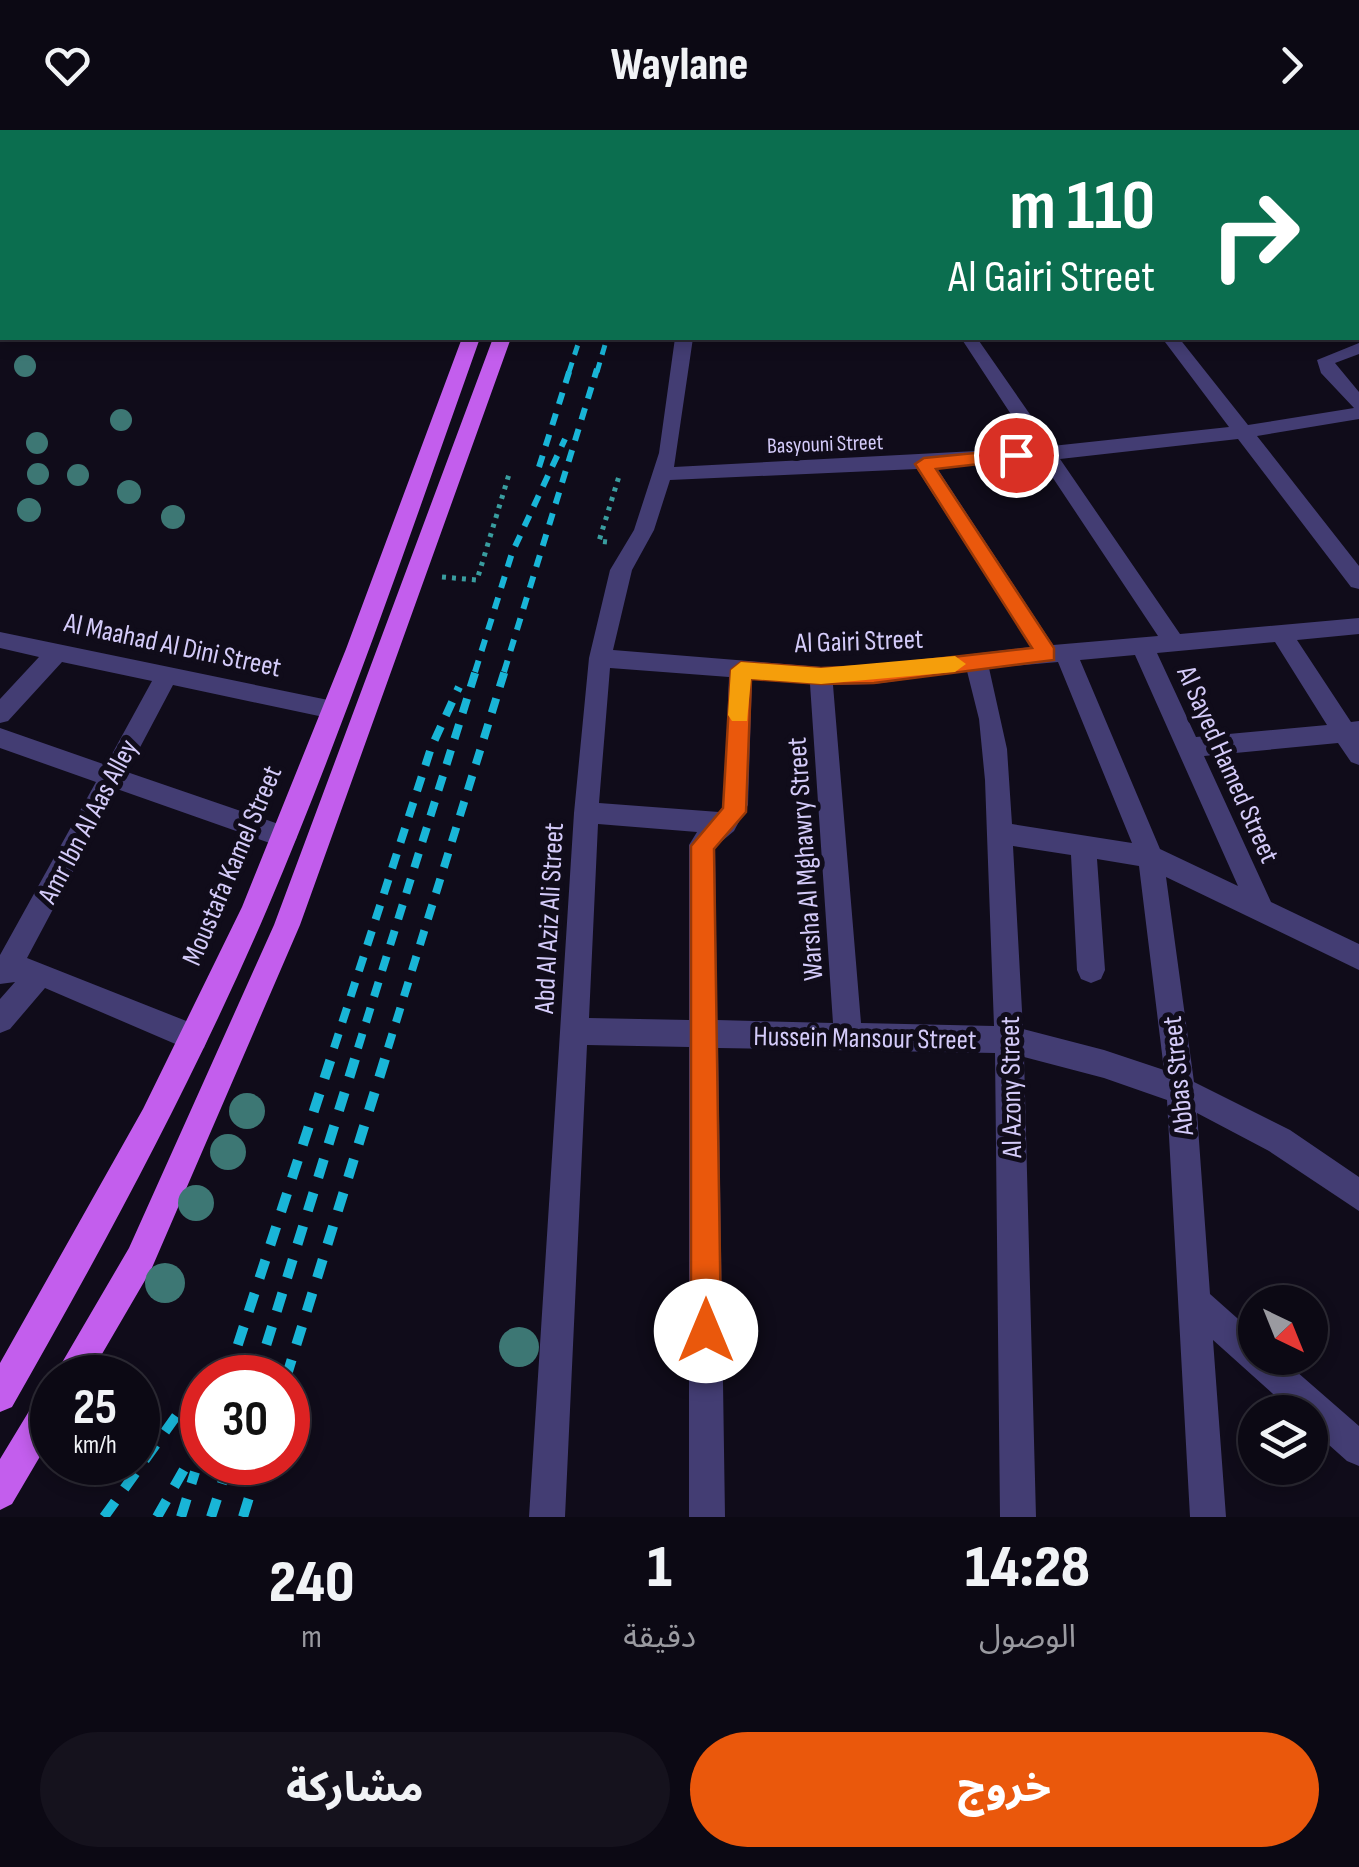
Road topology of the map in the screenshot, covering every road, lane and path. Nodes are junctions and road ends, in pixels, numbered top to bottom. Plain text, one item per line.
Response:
1 (470, 340) edge
2 (501, 340) edge
3 (684, 340) edge
4 (971, 340) edge
5 (1172, 340) edge
6 (1359, 348) edge
7 (452, 388) junction
8 (483, 390) junction
9 (1359, 403) edge
10 (1359, 413) edge
11 (1247, 434) junction
12 (1048, 452) junction
13 (924, 464) junction
14 (510, 470) dead end
15 (620, 473) dead end
16 (664, 474) junction
17 (599, 541) dead end
18 (477, 580) dead end
19 (1359, 581) edge
20 (376, 592) junction
21 (406, 594) junction
22 (1359, 626) edge
23 (1282, 633) junction
24 (0, 640) edge
25 (1174, 642) junction
26 (1142, 644) junction
27 (59, 650) junction
28 (1056, 653) junction
29 (600, 658) junction
30 (975, 661) junction
31 (741, 670) junction
32 (168, 673) junction
33 (821, 676) junction
34 (333, 710) junction
35 (0, 714) edge
36 (1352, 732) edge
37 (0, 738) edge
38 (1188, 748) junction
39 (1359, 755) edge
40 (110, 776) junction
41 (586, 813) junction
42 (726, 822) junction
43 (999, 833) junction
44 (284, 837) junction
45 (1083, 845) junction
46 (1151, 857) junction
47 (1261, 909) junction
48 (1359, 957) edge
49 (3, 970) edge
50 (1091, 970) dead end
51 (41, 973) junction
52 (0, 1020) edge
53 (574, 1031) junction
54 (704, 1034) junction
55 (848, 1037) junction
56 (194, 1038) junction
57 (1010, 1040) junction
58 (1181, 1090) junction
59 (1358, 1193) edge
60 (1194, 1302) junction
61 (1238, 1341) edge
62 (83, 1355) edge
63 (1276, 1375) edge
64 (0, 1395) edge
65 (30, 1442) edge
66 (1359, 1449) edge
67 (0, 1492) edge
68 (548, 1517) edge
69 (706, 1517) edge
70 (1018, 1517) edge
71 (1208, 1517) edge

1 - 7 main road, Moustafa Kamel Street
2 - 8 main road
3 - 16 street, Abd Al Aziz Ali Street
4 - 12 street
5 - 11 street
6 - 9 street
7 - 8 main road
7 - 20 main road, Moustafa Kamel Street
8 - 21 main road
10 - 11 street, Basyouni Street
11 - 12 street, Basyouni Street
11 - 19 street
12 - 13 street, Basyouni Street
12 - 25 street
13 - 16 street, Basyouni Street
13 - 28 street, Abbas Street
14 - 18 path
15 - 17 path
16 - 29 street, Abd Al Aziz Ali Street
20 - 21 main road
20 - 34 main road, Moustafa Kamel Street
21 - 62 main road
22 - 23 street, Al Gairi Street
23 - 25 street, Al Gairi Street
23 - 36 street
24 - 27 street, Al Maahad Al Dini Street
25 - 26 street, Al Gairi Street
26 - 28 street, Al Gairi Street
26 - 38 street, Al Sayed Hamed Street
27 - 32 street, Al Maahad Al Dini Street
27 - 35 street
28 - 30 street, Al Gairi Street
28 - 46 street, Abbas Street
29 - 31 street, Al Gairi Street
29 - 41 street, Abd Al Aziz Ali Street
30 - 33 street, Al Gairi Street
30 - 43 street, Al Azony Street
31 - 33 street, Al Gairi Street
31 - 42 street
32 - 34 street, Al Maahad Al Dini Street
32 - 40 street, Amr Ibn Al Aas Alley
33 - 55 street, Warsha Al Mghawry Street
34 - 44 main road, Moustafa Kamel Street
36 - 38 street
36 - 39 street
37 - 40 street
38 - 47 street, Al Sayed Hamed Street
40 - 44 street
40 - 49 street, Amr Ibn Al Aas Alley
41 - 42 street
41 - 53 street, Abd Al Aziz Ali Street
42 - 54 street
43 - 45 street
43 - 57 street, Al Azony Street
44 - 56 main road, Moustafa Kamel Street
45 - 46 street
45 - 50 street
46 - 47 street
46 - 58 street, Abbas Street
47 - 48 street
49 - 51 street
51 - 52 street
51 - 56 street
53 - 54 street, Hussein Mansour Street
53 - 68 street, Abd Al Aziz Ali Street
54 - 55 street, Hussein Mansour Street
54 - 69 street
55 - 57 street, Hussein Mansour Street
56 - 64 main road, Moustafa Kamel Street
57 - 58 street, Hussein Mansour Street
57 - 70 street, Al Azony Street
58 - 59 street, Hussein Mansour Street
58 - 60 street, Abbas Street
60 - 61 street
60 - 71 street, Abbas Street
63 - 66 street
65 - 67 main road

